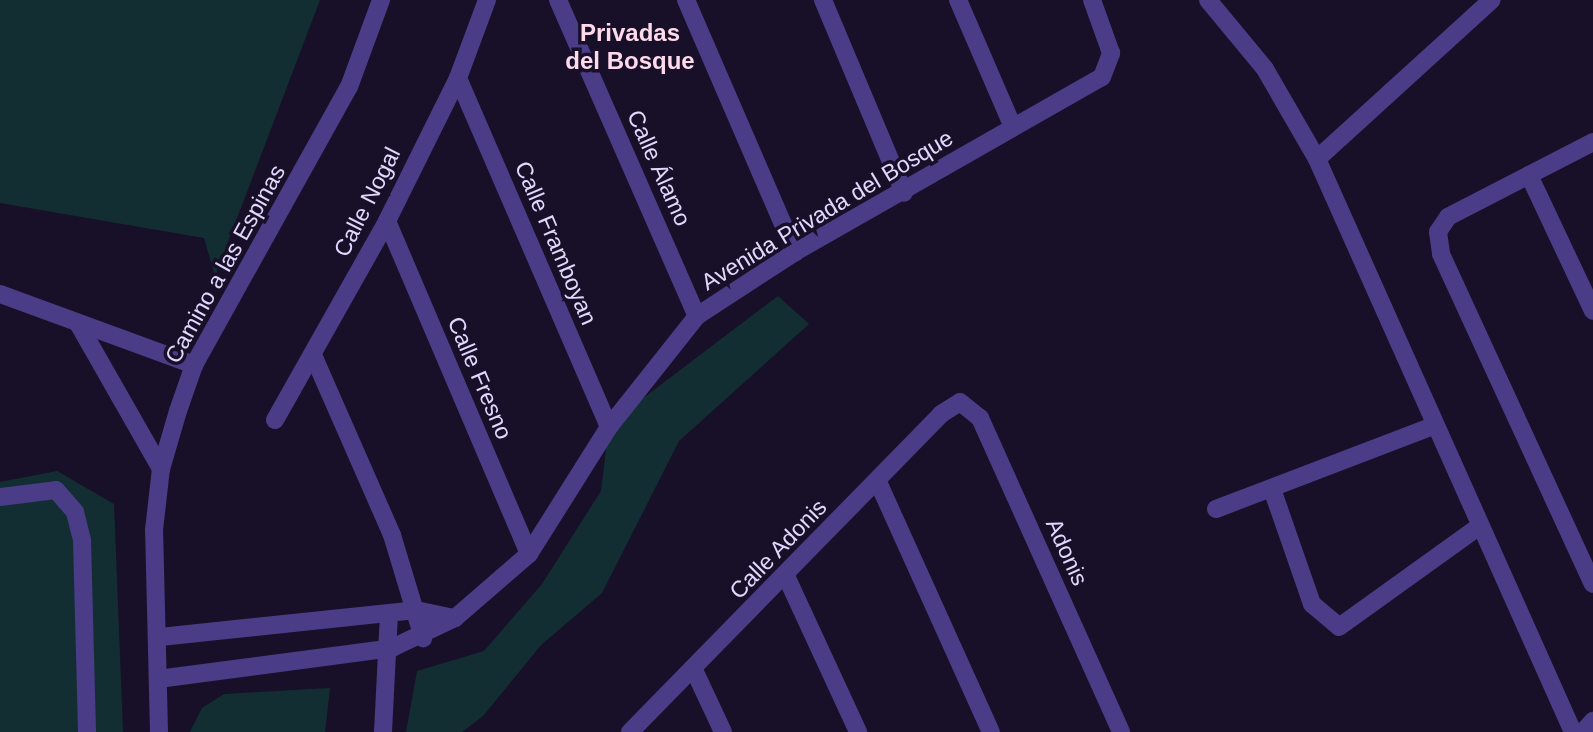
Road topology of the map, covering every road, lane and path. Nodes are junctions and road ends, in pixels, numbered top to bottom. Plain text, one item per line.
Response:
1 (381, 0) edge
2 (487, 0) edge
3 (558, 0) edge
4 (685, 0) edge
5 (824, 0) edge
6 (958, 0) edge
7 (1092, 0) edge
8 (1208, 0) edge
9 (1492, 0) edge
10 (458, 78) junction
11 (1013, 127) junction
12 (1593, 142) edge
13 (1317, 159) junction
14 (1529, 175) junction
15 (904, 193) junction
16 (387, 221) junction
17 (796, 252) junction
18 (1588, 286) edge
19 (0, 294) edge
20 (1593, 311) edge
21 (697, 316) junction
22 (79, 325) junction
23 (313, 355) junction
24 (194, 365) junction
25 (960, 402) joint
26 (275, 420) dead end
27 (609, 427) junction
28 (1432, 427) junction
29 (161, 469) junction
30 (878, 482) junction
31 (1272, 489) junction
32 (0, 497) edge
33 (1216, 509) dead end
34 (1478, 527) junction
35 (529, 554) junction
36 (786, 576) junction
37 (1593, 584) edge
38 (416, 610) junction
39 (389, 614) junction
40 (455, 618) junction
41 (160, 637) junction
42 (422, 638) junction
43 (392, 648) junction
44 (694, 670) junction
45 (158, 679) junction
46 (1593, 721) edge
47 (87, 732) edge
48 (159, 732) edge
49 (383, 732) edge
50 (630, 732) edge
51 (723, 732) edge
52 (858, 732) edge
53 (991, 732) edge
54 (1121, 732) edge
55 (1573, 732) edge
56 (1583, 732) edge

1 - 24 street, Camino a las Espinas
2 - 10 street, Calle Nogal
3 - 21 street, Calle Álamo
4 - 17 street
5 - 15 street
6 - 11 street
7 - 11 street, Avenida Privada del Bosque
8 - 13 street
9 - 13 street
10 - 16 street, Calle Nogal
10 - 27 street, Calle Framboyan
11 - 15 street, Avenida Privada del Bosque
12 - 14 street
13 - 28 street
14 - 18 street
14 - 37 street
15 - 17 street, Avenida Privada del Bosque
16 - 23 street, Calle Nogal
16 - 35 street, Calle Fresno
17 - 21 street, Avenida Privada del Bosque
18 - 20 street
19 - 22 street
21 - 27 street, Avenida Privada del Bosque
22 - 24 street
22 - 29 street
23 - 26 street, Calle Nogal
23 - 38 street
24 - 29 street, Camino a las Espinas
25 - 30 street, Calle Adonis
25 - 54 street, Adonis
27 - 35 street, Avenida Privada del Bosque
28 - 31 street
28 - 34 street
29 - 41 street, Camino a las Espinas
30 - 36 street, Calle Adonis
30 - 53 street
31 - 33 street
31 - 34 street
32 - 47 street
34 - 55 street
35 - 40 street, Avenida Privada del Bosque
36 - 44 street, Calle Adonis
36 - 52 street
38 - 39 street
38 - 40 street
38 - 42 street
39 - 41 street
39 - 43 street
40 - 42 street, Avenida Privada del Bosque
41 - 45 street, Camino a las Espinas
42 - 43 street, Avenida Privada del Bosque
43 - 45 street, Avenida Privada del Bosque
43 - 49 street
44 - 50 street, Calle Adonis
44 - 51 street
45 - 48 street, Camino a las Espinas
46 - 56 street

